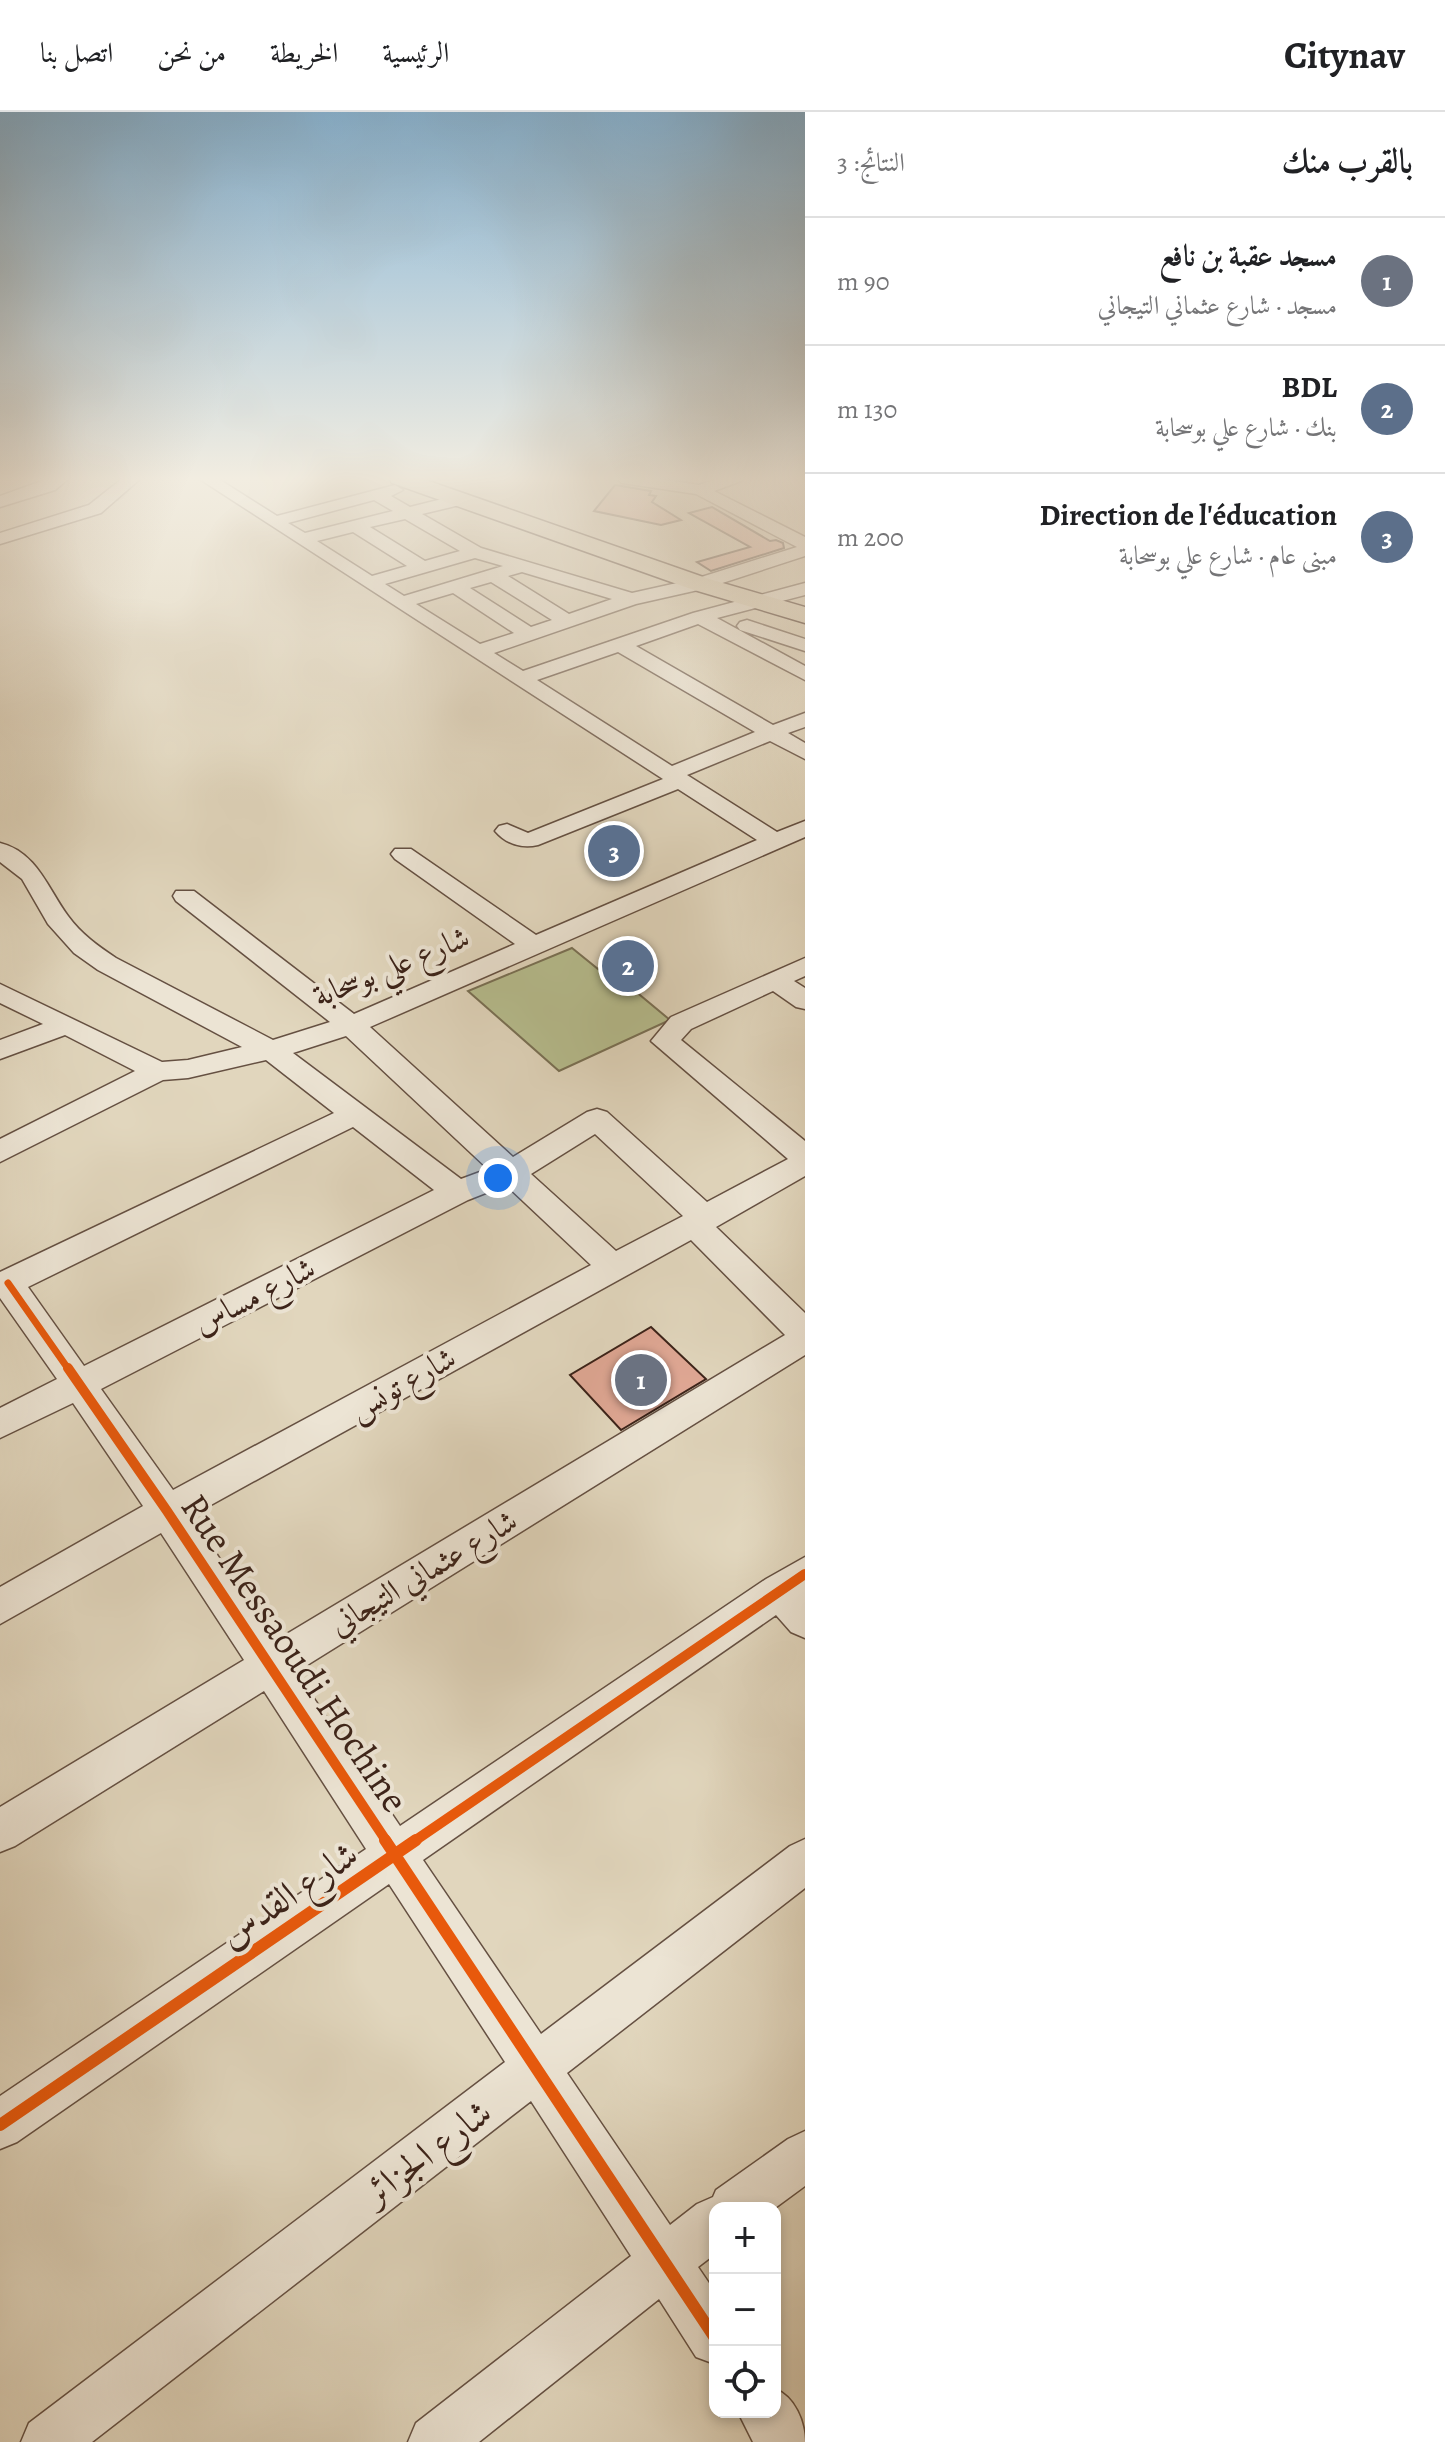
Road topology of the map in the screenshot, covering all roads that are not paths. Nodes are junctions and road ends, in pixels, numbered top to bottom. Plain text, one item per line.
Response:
1 (379, 587) edge
2 (453, 587) edge
3 (456, 587) edge
4 (512, 587) edge
5 (567, 587) edge
6 (590, 587) edge
7 (687, 587) edge
8 (708, 587) edge
9 (805, 589) edge
10 (531, 599) junction
11 (631, 599) junction
12 (403, 602) junction
13 (759, 603) junction
14 (706, 615) junction
15 (805, 615) edge
16 (567, 621) junction
17 (529, 634) junction
18 (620, 645) junction
19 (805, 645) edge
20 (480, 651) junction
21 (805, 674) edge
22 (523, 678) junction
23 (805, 719) edge
24 (773, 732) junction
25 (805, 752) edge
26 (676, 777) junction
27 (805, 828) edge
28 (507, 831) dead end
29 (775, 841) junction
30 (0, 850) edge
31 (403, 854) dead end
32 (185, 896) dead end
33 (534, 946) junction
34 (805, 966) edge
35 (795, 989) edge
36 (0, 992) edge
37 (66, 1025) junction
38 (351, 1025) junction
39 (0, 1050) edge
40 (271, 1050) junction
41 (158, 1071) junction
42 (354, 1115) junction
43 (0, 1152) edge
44 (805, 1160) edge
45 (511, 1172) junction
46 (457, 1192) junction
47 (701, 1222) junction
48 (614, 1268) junction
49 (4, 1285) edge
50 (805, 1336) edge
51 (79, 1383) junction
52 (0, 1424) edge
53 (167, 1511) junction
54 (796, 1595) edge
55 (0, 1607) edge
56 (267, 1666) junction
57 (0, 1831) edge
58 (396, 1854) junction
59 (805, 1861) edge
60 (535, 2069) junction
61 (0, 2125) edge
62 (805, 2156) edge
63 (742, 2202) edge
64 (709, 2226) edge
65 (663, 2261) junction
66 (709, 2329) edge
67 (769, 2418) edge
68 (48, 2442) edge
69 (435, 2442) edge
70 (785, 2442) edge

1 - 12 street
2 - 12 street
3 - 17 street
4 - 10 street
5 - 10 street
6 - 11 street
7 - 11 street
8 - 13 main road
9 - 13 street
10 - 16 street
11 - 16 street
12 - 20 street
13 - 14 street
13 - 15 main road
14 - 18 street
14 - 19 street
14 - 21 street
16 - 17 street
17 - 20 street
18 - 22 street
18 - 24 street
20 - 22 street
22 - 26 street
23 - 24 street
24 - 25 street
24 - 26 street
26 - 28 street
26 - 29 street
27 - 29 street, شارع علي بوسحابة
29 - 33 street, شارع علي بوسحابة
30 - 40 street
31 - 33 street
32 - 38 street
33 - 38 street, شارع علي بوسحابة
34 - 35 street
35 - 44 street
36 - 37 street
37 - 39 street
37 - 41 street
38 - 40 street, شارع علي بوسحابة
38 - 45 street
40 - 41 street, شارع علي بوسحابة
40 - 42 street
41 - 43 street, شارع علي بوسحابة
42 - 46 street
42 - 49 street
44 - 47 street, شارع تونس
45 - 46 street, شارع مساس
45 - 47 street, شارع مساس
45 - 48 street
46 - 51 street, شارع مساس
47 - 48 street, شارع تونس
47 - 50 street
48 - 53 street, شارع تونس
49 - 51 street, Rue Messaoudi Hochine
50 - 56 street, شارع عثماني التيجاني
51 - 52 street, شارع مساس
51 - 53 street, Rue Messaoudi Hochine
53 - 55 street, شارع تونس
53 - 56 street, Rue Messaoudi Hochine
54 - 58 street, شارع القدس
56 - 57 street, شارع عثماني التيجاني
56 - 58 street, Rue Messaoudi Hochine
58 - 60 street, Rue Messaoudi Hochine
58 - 61 street, شارع القدس
59 - 60 street, شارع الجزائر
60 - 65 street, Rue Messaoudi Hochine
60 - 68 street, شارع الجزائر
62 - 63 street
64 - 65 street
65 - 66 street, Rue Messaoudi Hochine
65 - 69 street
67 - 70 street

